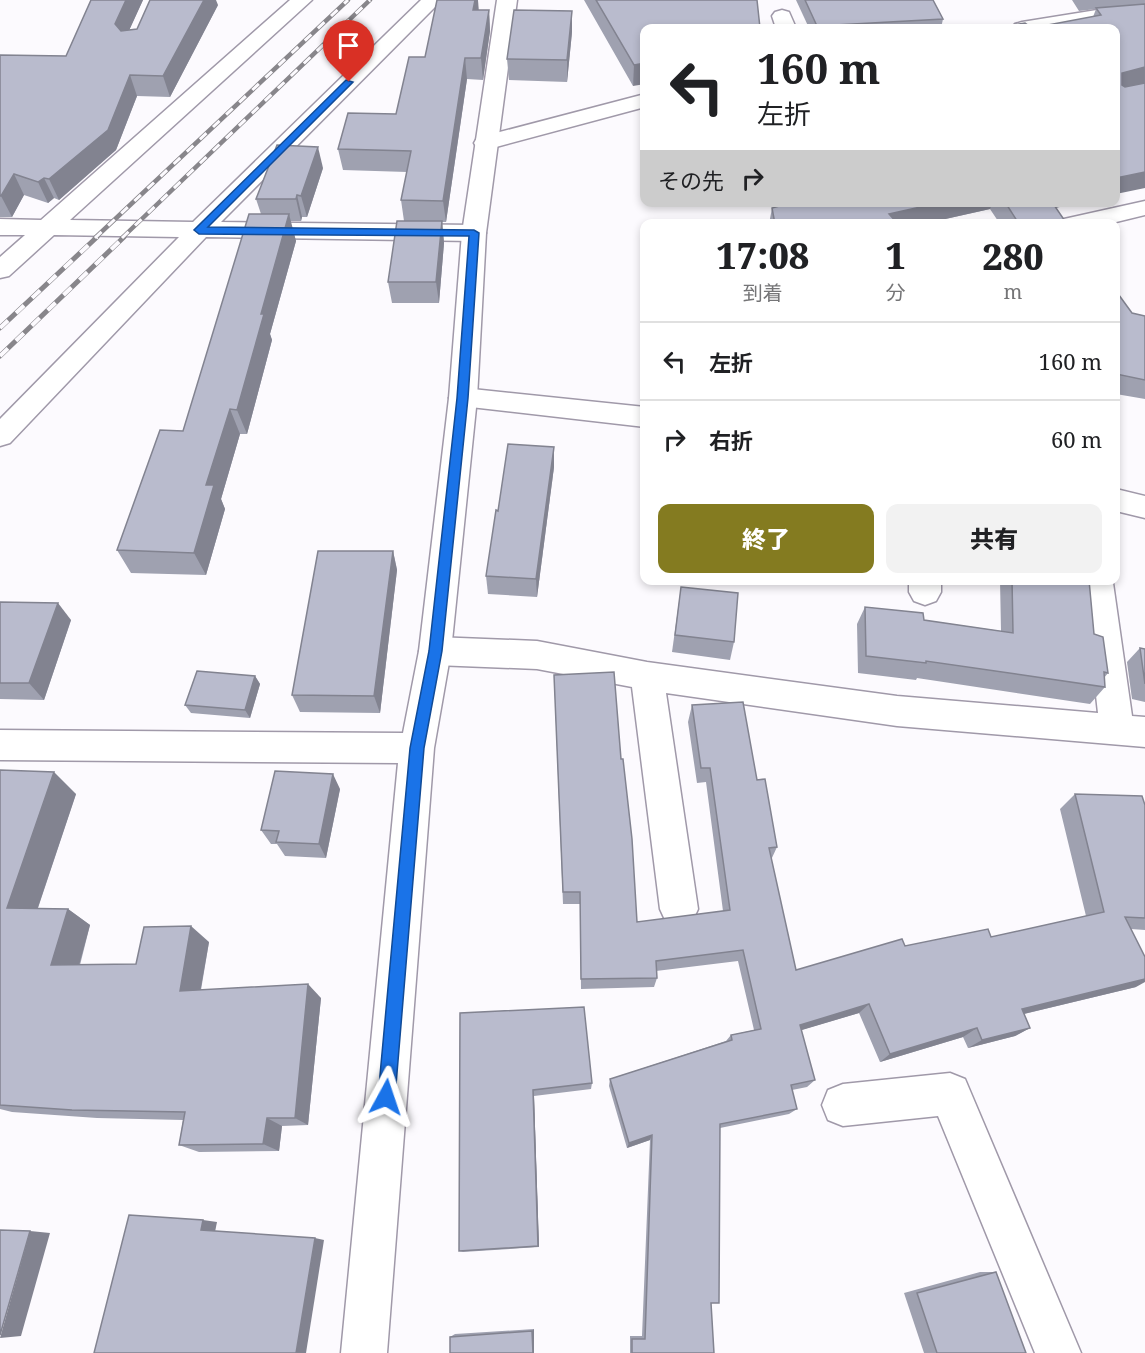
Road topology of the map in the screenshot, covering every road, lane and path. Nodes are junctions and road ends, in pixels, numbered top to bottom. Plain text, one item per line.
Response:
1 (302, 0) edge
2 (432, 0) edge
3 (507, 0) edge
4 (1145, 13) edge
5 (1047, 24) edge
6 (640, 101) edge
7 (485, 143) junction
8 (1145, 208) edge
9 (1092, 219) edge
10 (0, 227) edge
11 (46, 228) junction
12 (199, 230) junction
13 (474, 233) junction
14 (0, 270) edge
15 (463, 398) junction
16 (640, 416) edge
17 (0, 436) edge
18 (1120, 501) edge
19 (1145, 507) edge
20 (1097, 585) edge
21 (435, 651) junction
22 (647, 676) junction
23 (1131, 731) edge
24 (0, 745) edge
25 (417, 748) junction
26 (679, 909) dead end
27 (843, 1105) dead end
28 (364, 1353) edge
29 (1058, 1353) edge

1 - 11 street
2 - 12 street
3 - 7 street
4 - 5 street
6 - 7 street
7 - 13 street
8 - 9 street
10 - 11 street
11 - 12 street
11 - 14 street
12 - 13 street
12 - 17 street
13 - 15 street
15 - 16 street
15 - 21 street
18 - 19 street
20 - 23 street
21 - 22 street
21 - 25 street
22 - 23 street
22 - 26 street
24 - 25 street
25 - 28 street
27 - 29 street

